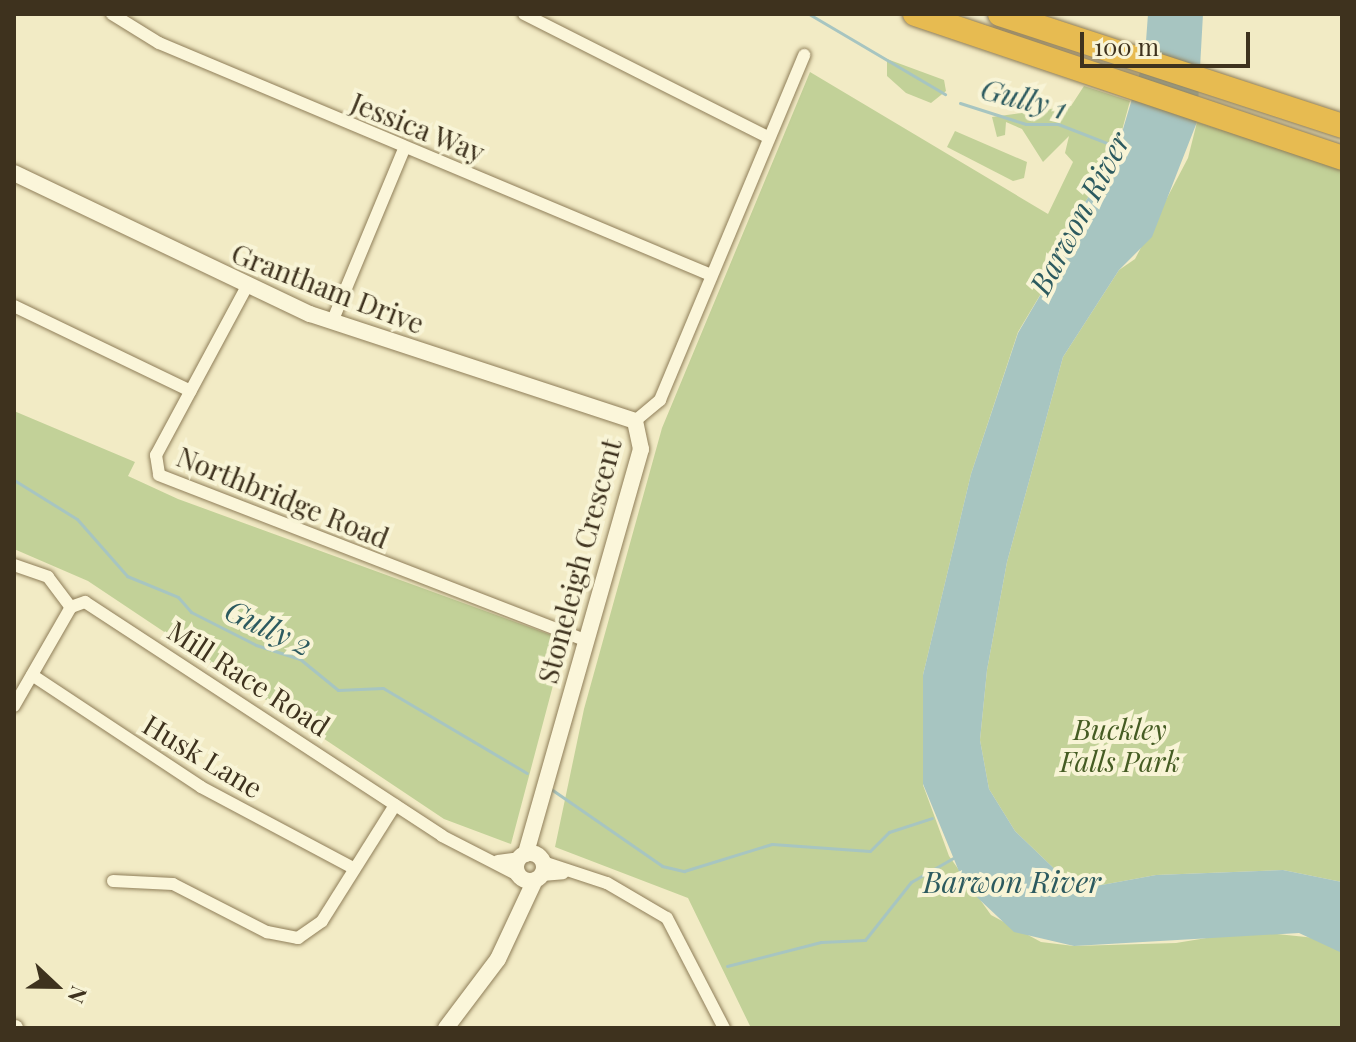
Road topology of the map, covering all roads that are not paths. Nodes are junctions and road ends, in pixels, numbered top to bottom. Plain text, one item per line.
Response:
1 (112, 14) edge
2 (524, 14) edge
3 (915, 14) edge
4 (1000, 14) edge
5 (804, 55) dead end
6 (1342, 126) edge
7 (766, 136) junction
8 (404, 149) junction
9 (1342, 158) edge
10 (14, 173) edge
11 (711, 275) junction
12 (246, 288) junction
13 (14, 306) edge
14 (332, 322) junction
15 (191, 391) junction
16 (635, 421) junction
17 (14, 565) edge
18 (71, 607) junction
19 (585, 640) junction
20 (32, 675) junction
21 (14, 706) edge
22 (395, 805) junction
23 (531, 868) junction
24 (355, 869) junction
25 (113, 881) dead end
26 (446, 1028) edge
27 (723, 1028) edge

1 - 8 street, Jessica Way
2 - 7 street
3 - 9 highway
4 - 6 highway
5 - 7 street, Stoneleigh Crescent
7 - 11 street, Stoneleigh Crescent
8 - 11 street, Jessica Way
8 - 14 street
10 - 12 street, Grantham Drive
11 - 16 street, Stoneleigh Crescent
12 - 14 street, Grantham Drive
12 - 15 street, Northbridge Road
13 - 15 street
14 - 16 street, Grantham Drive
15 - 19 street, Northbridge Road
16 - 19 street, Stoneleigh Crescent
17 - 18 street
18 - 20 street
18 - 22 street, Mill Race Road
19 - 23 street, Stoneleigh Crescent
20 - 21 street
20 - 24 street, Husk Lane
22 - 23 street, Mill Race Road
22 - 24 street
23 - 26 street, Stoneleigh Crescent
23 - 27 street, Mill Race Road
24 - 25 street

